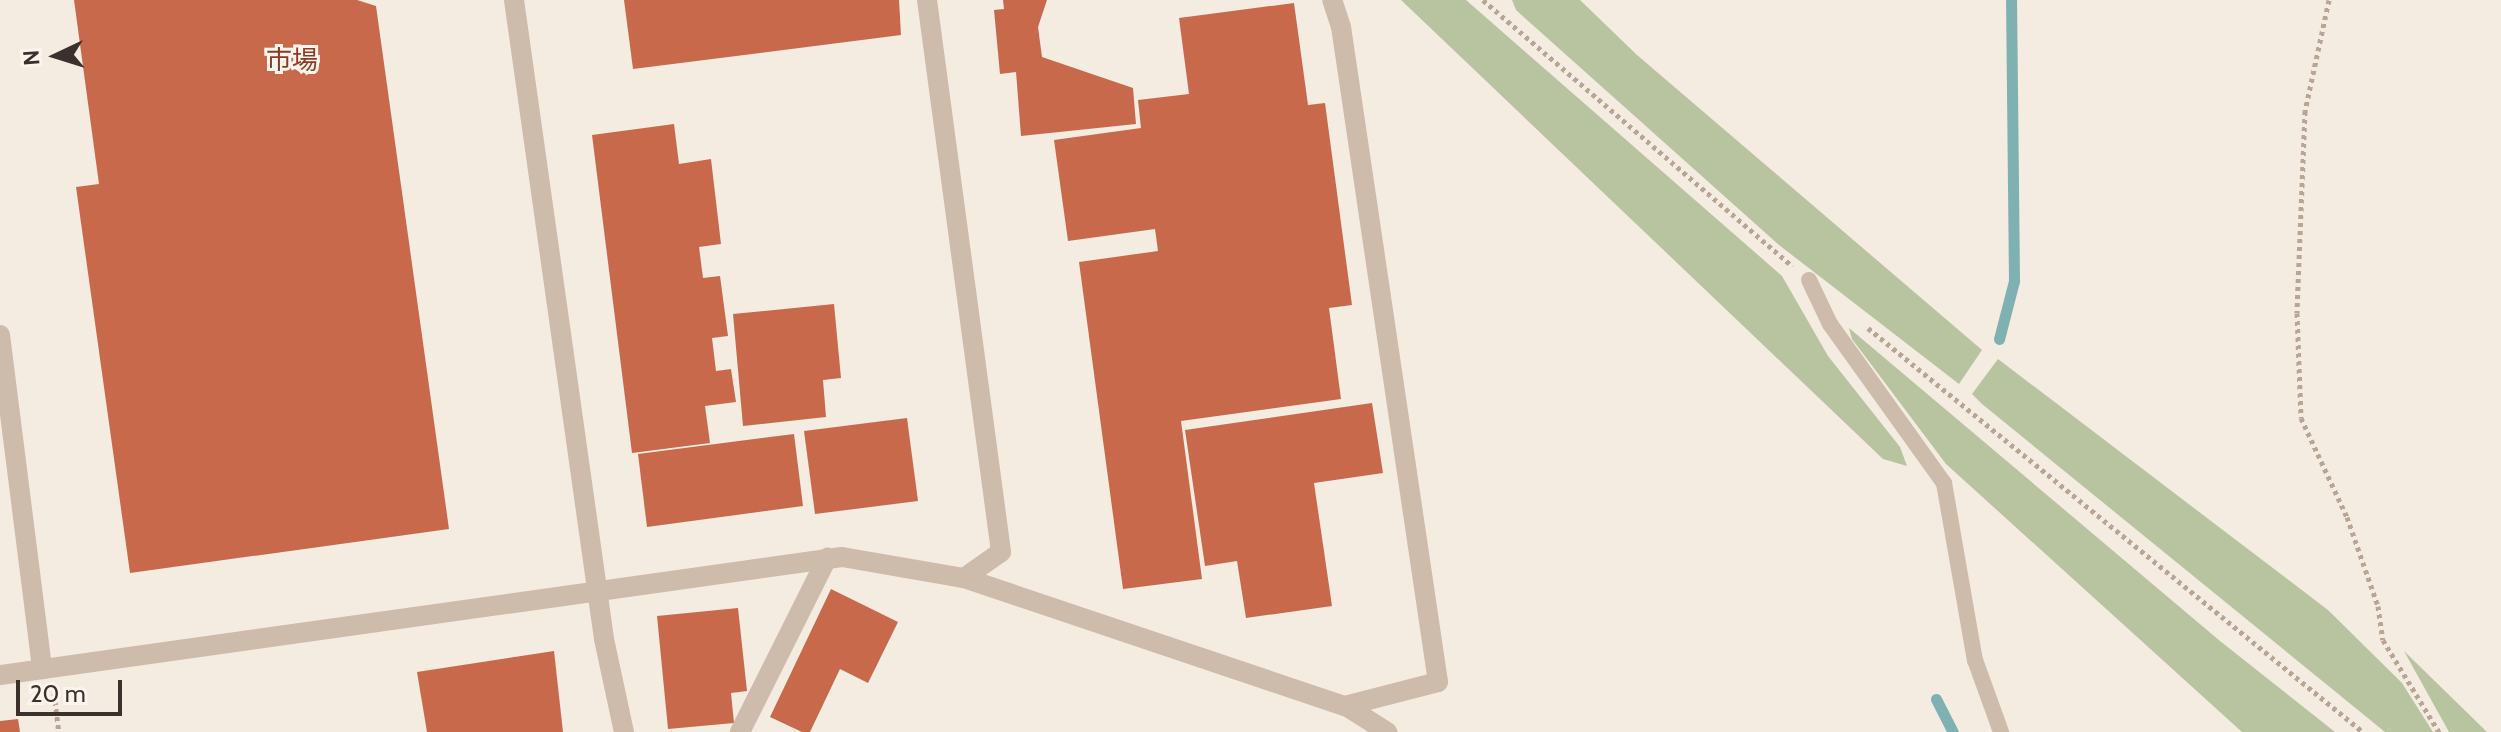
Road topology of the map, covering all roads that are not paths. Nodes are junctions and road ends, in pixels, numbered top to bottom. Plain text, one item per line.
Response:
1 (514, 0) edge
2 (927, 0) edge
3 (1332, 0) edge
4 (1809, 280) road end
5 (0, 335) edge
6 (827, 558) junction
7 (964, 578) junction
8 (598, 588) junction
9 (46, 668) junction
10 (0, 675) edge
11 (1346, 706) junction
12 (624, 732) edge
13 (740, 732) edge
14 (1387, 732) edge
15 (2001, 732) edge

1 - 8 street
2 - 7 street
3 - 11 street
4 - 15 lane
5 - 9 street
6 - 7 street
6 - 8 street
6 - 13 street
7 - 11 street
8 - 9 street
8 - 12 street
9 - 10 street
11 - 14 street

